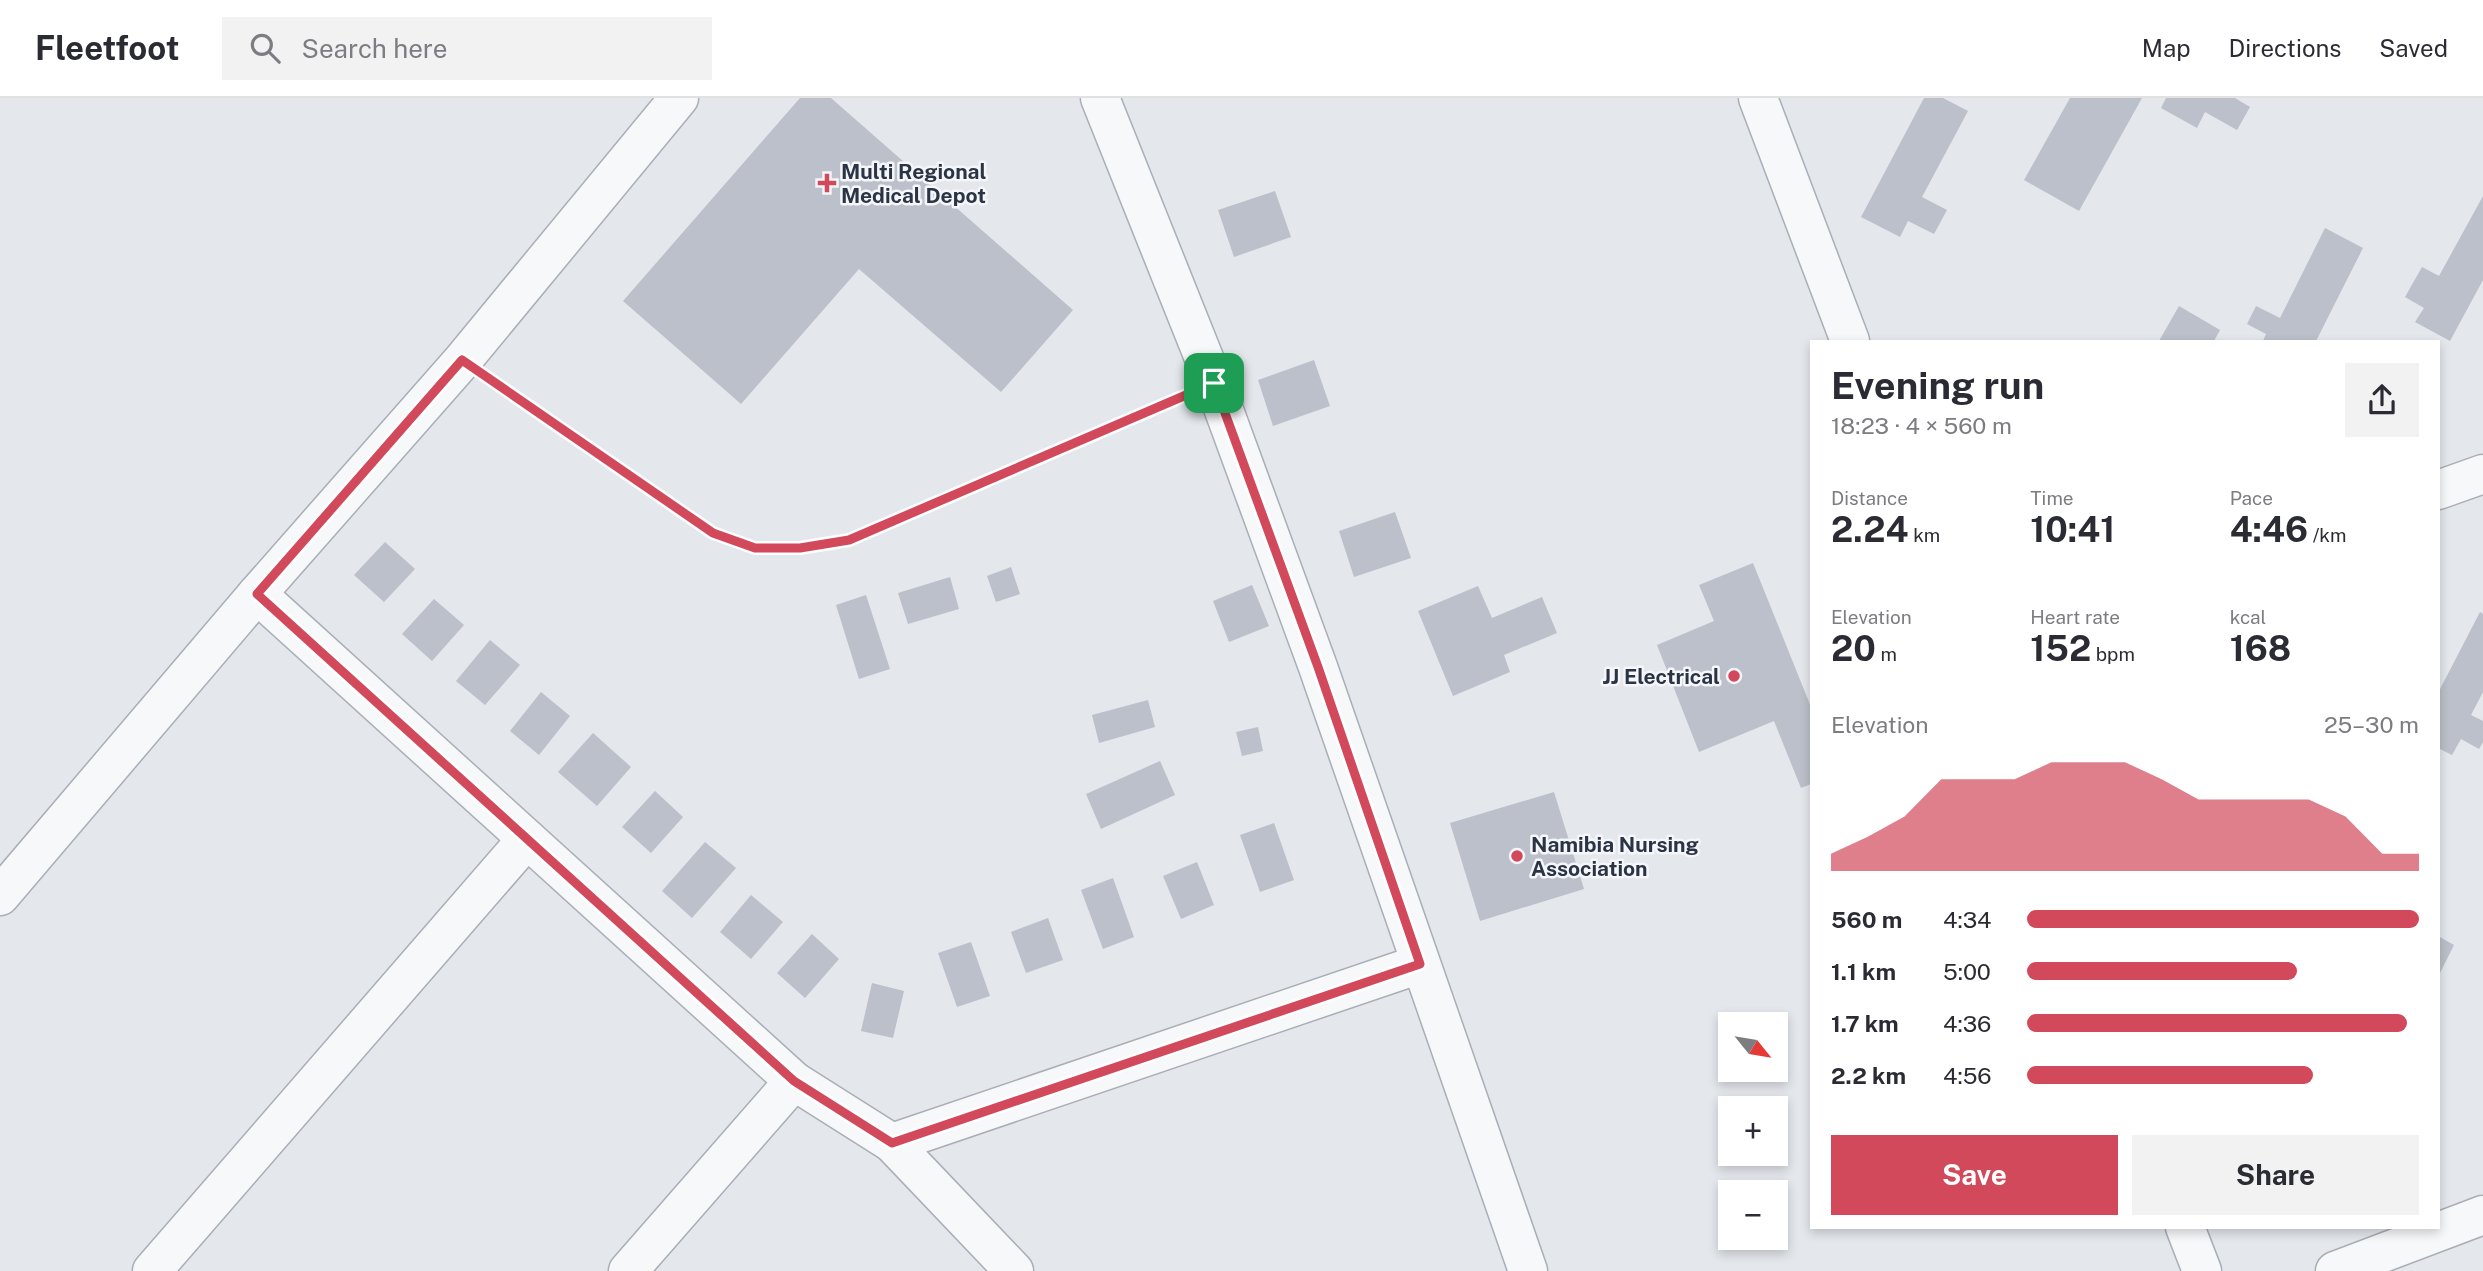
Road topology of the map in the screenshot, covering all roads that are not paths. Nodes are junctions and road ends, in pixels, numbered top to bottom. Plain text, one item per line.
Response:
1 (679, 98) edge
2 (1100, 98) edge
3 (1758, 98) edge
4 (1850, 340) edge
5 (2483, 474) edge
6 (2440, 489) edge
7 (257, 594) junction
8 (527, 839) junction
9 (0, 896) edge
10 (1420, 964) junction
11 (794, 1081) junction
12 (892, 1143) junction
13 (2483, 1215) edge
14 (2186, 1229) edge
15 (152, 1271) edge
16 (628, 1271) edge
17 (1014, 1271) edge
18 (1528, 1271) edge
19 (2202, 1271) edge
20 (2334, 1271) edge

1 - 7 street
2 - 10 street
3 - 4 street
5 - 6 street
7 - 8 street
7 - 9 street
8 - 11 street
8 - 15 street
10 - 12 street
10 - 18 street
11 - 12 street
11 - 16 street
12 - 17 street
13 - 20 street
14 - 19 street

